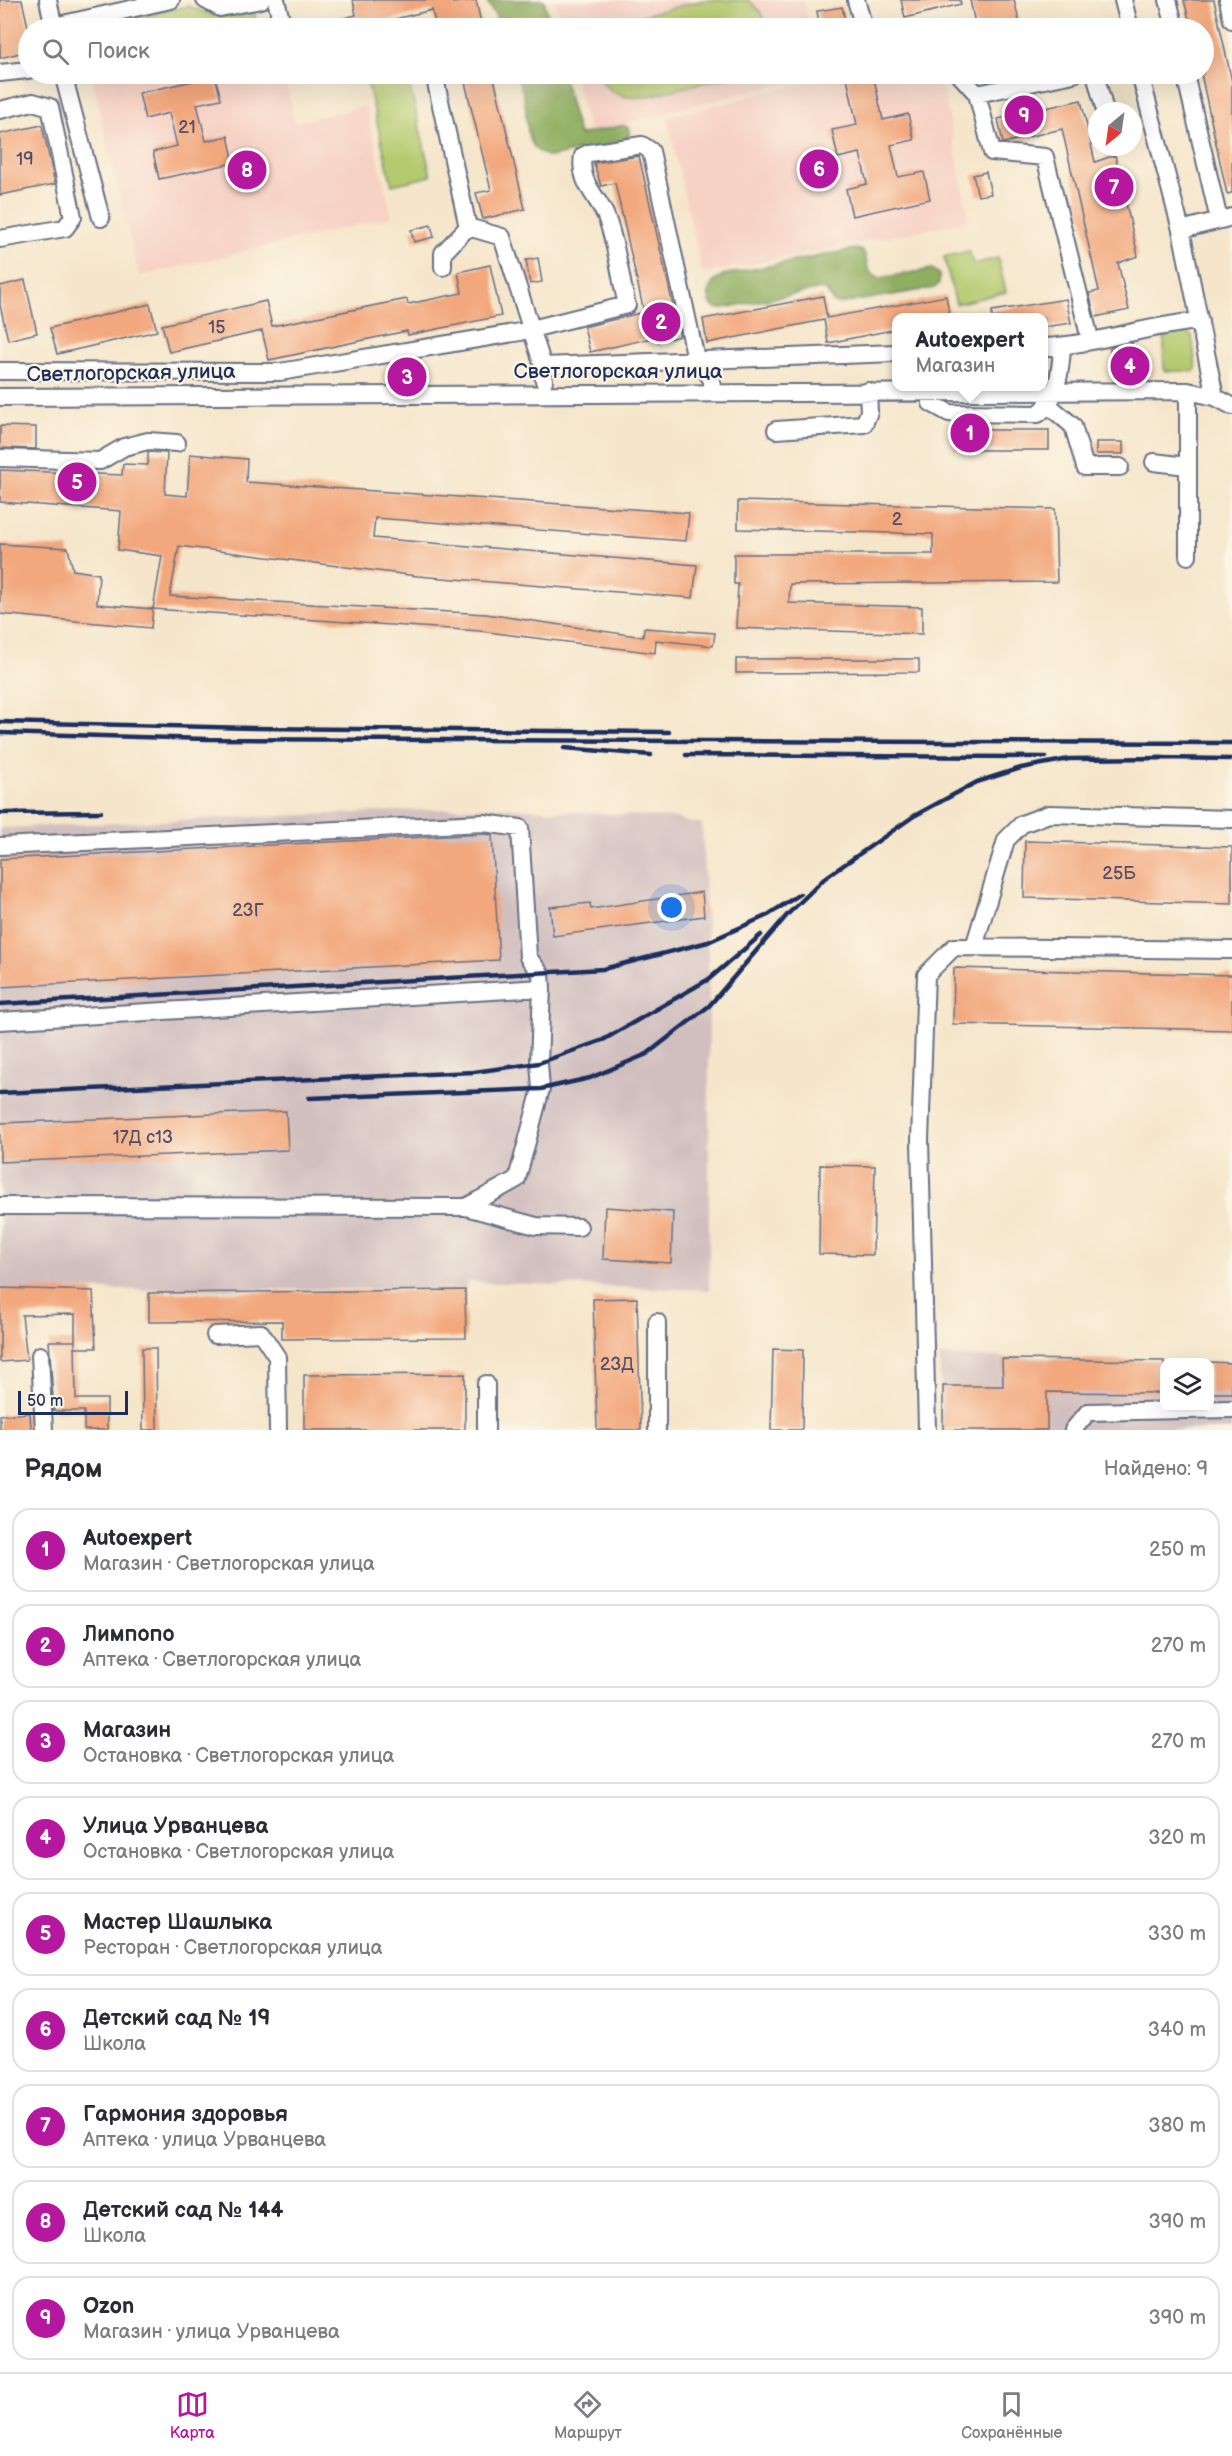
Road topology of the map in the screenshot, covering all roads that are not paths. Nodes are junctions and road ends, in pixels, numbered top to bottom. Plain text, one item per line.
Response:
1 (48, 0) edge
2 (171, 0) edge
3 (205, 0) edge
4 (261, 0) edge
5 (276, 0) edge
6 (856, 0) edge
7 (1123, 0) edge
8 (1168, 0) edge
9 (1228, 0) edge
10 (52, 18) edge
11 (93, 18) edge
12 (280, 18) edge
13 (861, 18) edge
14 (1128, 18) edge
15 (1172, 18) edge
16 (1232, 20) edge
17 (18, 71) edge
18 (0, 73) edge
19 (66, 84) edge
20 (436, 84) edge
21 (968, 84) edge
22 (1026, 84) edge
23 (1098, 84) edge
24 (1143, 84) edge
25 (1188, 84) edge
26 (977, 94) junction
27 (1103, 102) edge
28 (0, 110) edge
29 (101, 218) dead end
30 (1225, 218) edge
31 (468, 227) junction
32 (1181, 230) junction
33 (0, 239) edge
34 (443, 267) dead end
35 (1200, 321) junction
36 (532, 329) junction
37 (1090, 339) junction
38 (1062, 346) junction
39 (1048, 347) edge
40 (892, 353) edge
41 (696, 359) junction
42 (543, 366) junction
43 (0, 371) edge
44 (280, 372) junction
45 (868, 391) junction
46 (1188, 391) junction
47 (714, 393) junction
48 (280, 394) junction
49 (543, 394) junction
50 (0, 397) edge
51 (1215, 397) junction
52 (1050, 398) junction
53 (1232, 406) edge
54 (776, 430) dead end
55 (177, 443) dead end
56 (0, 458) edge
57 (1154, 462) dead end
58 (1187, 466) junction
59 (1120, 467) dead end
60 (1188, 556) dead end
61 (1232, 819) edge
62 (0, 846) edge
63 (975, 947) junction
64 (1232, 950) edge
65 (542, 988) junction
66 (0, 1021) edge
67 (0, 1206) edge
68 (466, 1207) junction
69 (579, 1227) dead end
70 (657, 1322) dead end
71 (214, 1335) dead end
72 (40, 1355) dead end
73 (486, 1384) dead end
74 (1232, 1409) edge
75 (44, 1430) edge
76 (278, 1430) edge
77 (486, 1430) edge
78 (657, 1430) edge
79 (927, 1430) edge
80 (1073, 1430) edge

1 - 10 street
2 - 11 street
3 - 4 street
5 - 12 street
6 - 13 street
7 - 14 street
8 - 15 street
9 - 16 street
17 - 18 street
19 - 29 street
20 - 31 street
21 - 26 street
22 - 26 street
23 - 27 street
24 - 32 street
25 - 30 street
26 - 37 street
28 - 33 street
30 - 32 street
31 - 34 street
31 - 36 street
32 - 35 street
35 - 37 street
35 - 51 street
36 - 41 street
36 - 42 street
36 - 44 street
37 - 38 street
38 - 39 street
38 - 52 street
40 - 41 street
41 - 42 street
41 - 47 street
42 - 49 street
43 - 44 street
44 - 48 street
45 - 47 street, Светлогорская улица
45 - 52 street, Светлогорская улица
45 - 54 street
46 - 51 street, Светлогорская улица
46 - 52 street, Светлогорская улица
46 - 58 street
47 - 49 street, Светлогорская улица
48 - 49 street, Светлогорская улица
48 - 50 street, Светлогорская улица
51 - 53 street, Светлогорская улица
52 - 59 street
55 - 56 street
57 - 58 street
58 - 60 street
61 - 63 street
62 - 65 street
63 - 64 street
63 - 79 street
65 - 66 street
65 - 68 street
67 - 68 street
68 - 69 street
70 - 78 street
71 - 76 street
72 - 75 street
73 - 77 street
74 - 80 street

